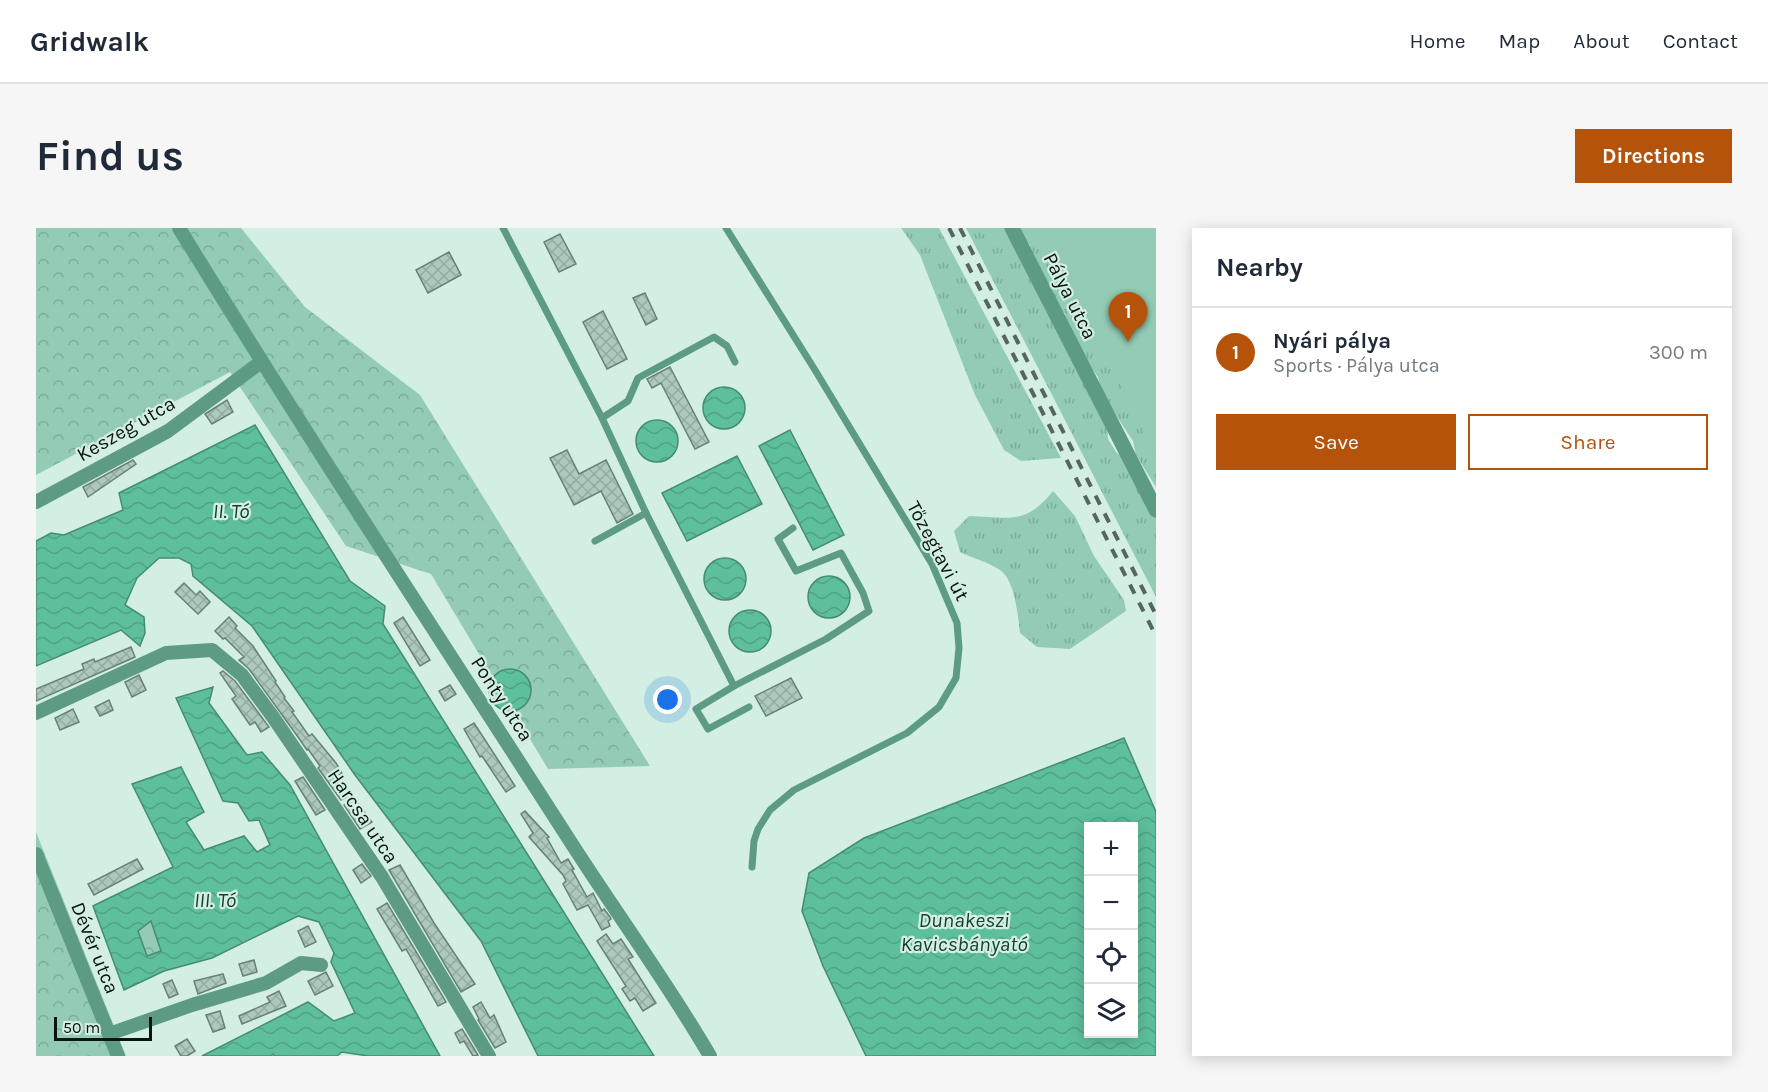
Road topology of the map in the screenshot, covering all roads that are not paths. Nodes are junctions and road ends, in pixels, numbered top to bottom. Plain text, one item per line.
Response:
1 (179, 228) edge
2 (503, 228) edge
3 (726, 228) edge
4 (1012, 228) edge
5 (261, 362) junction
6 (735, 362) dead end
7 (602, 418) junction
8 (36, 502) edge
9 (1156, 510) edge
10 (646, 513) junction
11 (793, 528) dead end
12 (595, 541) dead end
13 (734, 686) junction
14 (749, 707) dead end
15 (36, 713) edge
16 (36, 854) edge
17 (752, 867) dead end
18 (321, 965) dead end
19 (109, 1034) junction
20 (118, 1056) edge
21 (489, 1056) edge
22 (710, 1056) edge

1 - 5 street, Ponty utca
2 - 7 lane
3 - 17 lane, Tőzegtavi út
4 - 9 street, Pálya utca
5 - 8 street, Keszeg utca
5 - 22 street, Ponty utca
6 - 7 lane
7 - 10 lane
10 - 12 lane
10 - 13 lane
11 - 13 lane
13 - 14 lane
15 - 21 street, Harcsa utca
16 - 19 street, Dévér utca
18 - 19 street
19 - 20 street, Dévér utca

